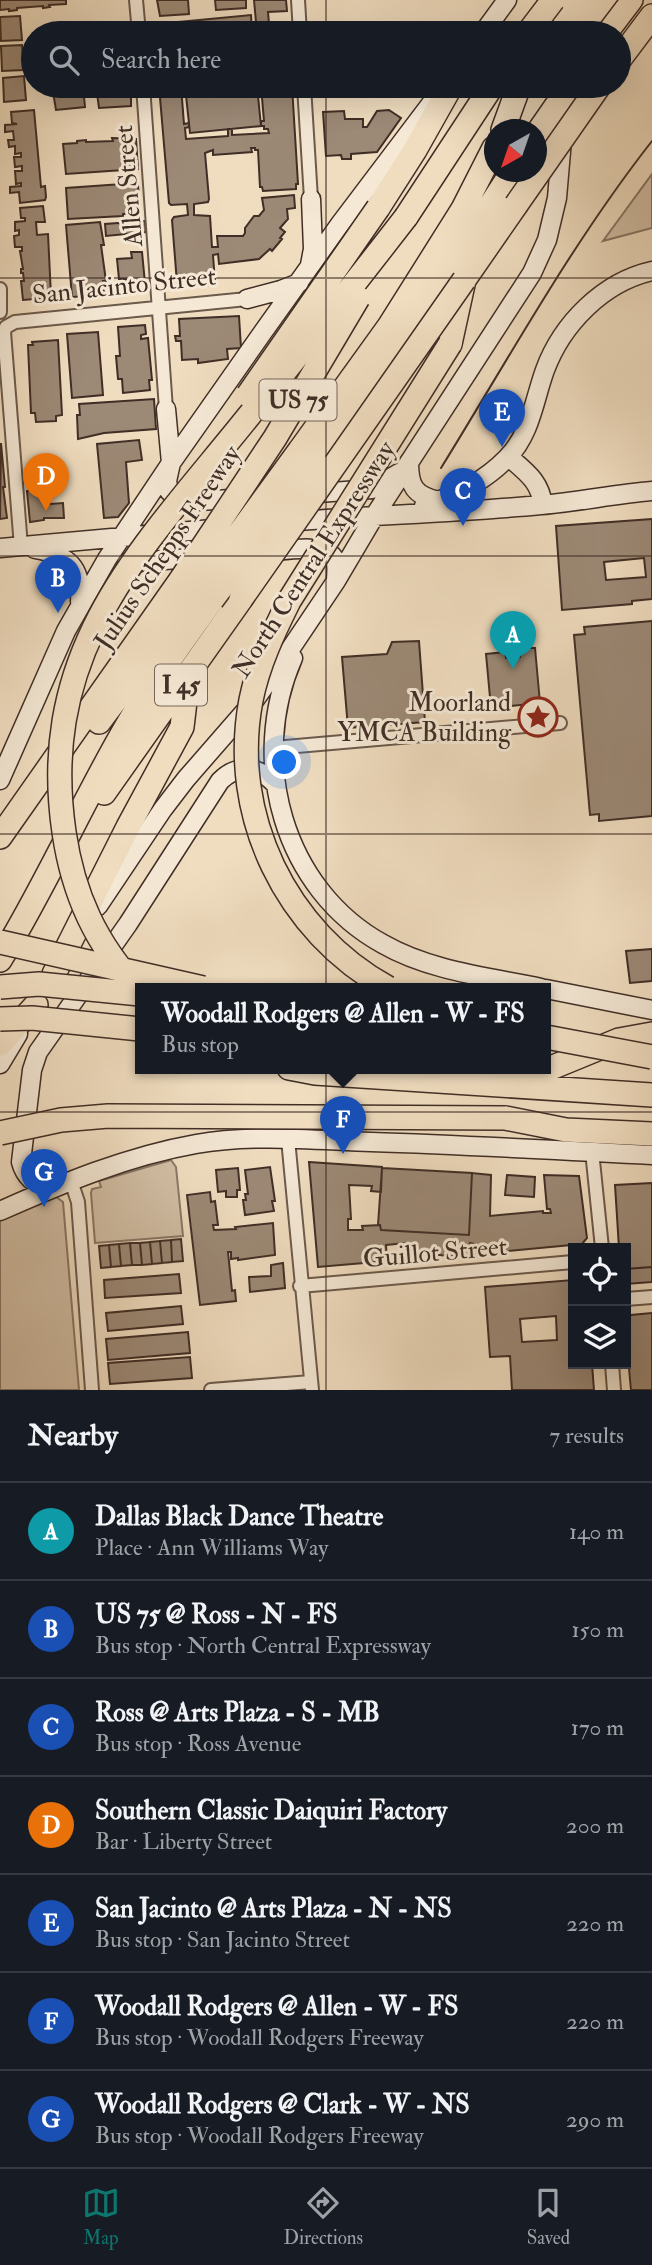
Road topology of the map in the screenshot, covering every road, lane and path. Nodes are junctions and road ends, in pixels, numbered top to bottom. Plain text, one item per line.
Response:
1 (136, 0) edge
2 (298, 0) edge
3 (507, 0) edge
4 (541, 0) edge
5 (553, 0) edge
6 (632, 0) edge
7 (652, 16) edge
8 (138, 21) edge
9 (299, 21) edge
10 (492, 21) edge
11 (535, 21) edge
12 (539, 21) edge
13 (616, 21) edge
14 (631, 44) edge
15 (144, 98) edge
16 (305, 98) edge
17 (435, 98) edge
18 (444, 98) edge
19 (484, 98) edge
20 (515, 98) edge
21 (563, 98) edge
22 (570, 98) edge
23 (591, 98) edge
24 (507, 119) edge
25 (547, 121) edge
26 (484, 169) edge
27 (505, 182) edge
28 (311, 198) joint
29 (406, 217) junction
30 (310, 267) junction
31 (652, 271) edge
32 (464, 280) junction
33 (299, 283) junction
34 (0, 289) edge
35 (247, 299) junction
36 (160, 309) junction
37 (0, 312) edge
38 (263, 332) junction
39 (166, 409) junction
40 (200, 422) junction
41 (307, 456) junction
42 (509, 457) junction
43 (171, 463) junction
44 (407, 465) junction
45 (652, 491) edge
46 (438, 502) junction
47 (543, 505) junction
48 (404, 513) junction
49 (375, 515) junction
50 (157, 528) junction
51 (122, 537) junction
52 (21, 547) junction
53 (0, 548) edge
54 (94, 579) junction
55 (336, 581) junction
56 (197, 590) junction
57 (80, 604) junction
58 (308, 623) junction
59 (188, 674) junction
60 (560, 723) dead end
61 (274, 748) junction
62 (0, 780) edge
63 (38, 783) junction
64 (275, 784) junction
65 (0, 829) edge
66 (0, 838) edge
67 (42, 887) junction
68 (0, 942) edge
69 (0, 960) edge
70 (54, 974) junction
71 (182, 983) edge
72 (380, 983) edge
73 (518, 983) edge
74 (0, 987) edge
75 (135, 987) edge
76 (551, 990) edge
77 (135, 993) edge
78 (36, 1005) junction
79 (652, 1010) edge
80 (0, 1019) edge
81 (135, 1029) edge
82 (652, 1034) edge
83 (551, 1038) edge
84 (0, 1044) edge
85 (551, 1048) edge
86 (652, 1058) edge
87 (0, 1064) edge
88 (551, 1068) edge
89 (330, 1074) edge
90 (652, 1095) edge
91 (505, 1118) junction
92 (652, 1118) edge
93 (0, 1133) edge
94 (652, 1134) edge
95 (288, 1139) junction
96 (592, 1151) junction
97 (652, 1155) edge
98 (71, 1181) junction
99 (49, 1189) junction
100 (0, 1211) edge
101 (601, 1243) edge
102 (568, 1262) edge
103 (300, 1286) junction
104 (652, 1297) edge
105 (631, 1299) edge
106 (612, 1369) edge
107 (311, 1386) edge
108 (92, 1390) edge
109 (211, 1390) edge
110 (614, 1390) edge

1 - 8 street
2 - 9 street
3 - 10 main road
4 - 11 highway
5 - 12 highway, bridge
6 - 13 main road
7 - 14 highway
15 - 36 street, Allen Street
16 - 28 street
17 - 30 main road
18 - 50 highway, bridge
19 - 29 highway, Julius Schepps Freeway / US 75
20 - 24 highway
21 - 25 highway
22 - 44 main road, North Central Expressway
23 - 32 highway, I 45, bridge
26 - 41 highway
27 - 41 highway
28 - 30 main road
29 - 50 highway, bridge
29 - 56 highway, Julius Schepps Freeway / US 75, bridge
30 - 33 main road
31 - 42 main road
32 - 59 highway, I 45, bridge
32 - 72 highway, bridge
33 - 35 main road
33 - 38 main road
34 - 37 street
35 - 36 street, San Jacinto Street
35 - 38 main road
36 - 39 street, Allen Street
36 - 52 street, San Jacinto Street
38 - 40 main road
39 - 40 main road
39 - 43 main road
40 - 43 main road
41 - 56 highway, bridge
42 - 46 main road
42 - 47 main road
43 - 44 main road
43 - 51 main road
44 - 46 main road
44 - 49 main road, North Central Expressway
45 - 47 main road
46 - 48 main road
47 - 48 main road
48 - 49 main road
49 - 51 main road
49 - 55 main road, North Central Expressway
50 - 75 highway, bridge
51 - 52 main road
51 - 54 main road
52 - 53 main road
52 - 57 main road
54 - 55 main road
54 - 57 main road
55 - 58 main road, North Central Expressway
56 - 63 highway
56 - 67 highway
57 - 62 main road
58 - 61 main road
58 - 70 main road, North Central Expressway
59 - 67 highway, I 45
59 - 70 highway
60 - 61 street
61 - 64 main road
63 - 65 highway
63 - 66 highway
64 - 73 main road
64 - 99 main road
67 - 69 highway
68 - 71 highway, bridge
70 - 78 main road, North Central Expressway
74 - 77 highway, bridge
76 - 79 main road
78 - 84 highway
78 - 87 main road, North Central Expressway
80 - 81 highway, bridge
82 - 88 highway
83 - 86 highway, bridge
85 - 86 highway, bridge
89 - 90 highway
91 - 92 highway
91 - 93 highway, bridge
91 - 94 highway
95 - 96 main road
95 - 98 main road
95 - 103 street
96 - 97 main road
96 - 101 street
98 - 99 main road
98 - 108 street
99 - 100 main road
102 - 103 street, Guillot Street
103 - 107 street
104 - 105 street
106 - 110 street
107 - 109 street

